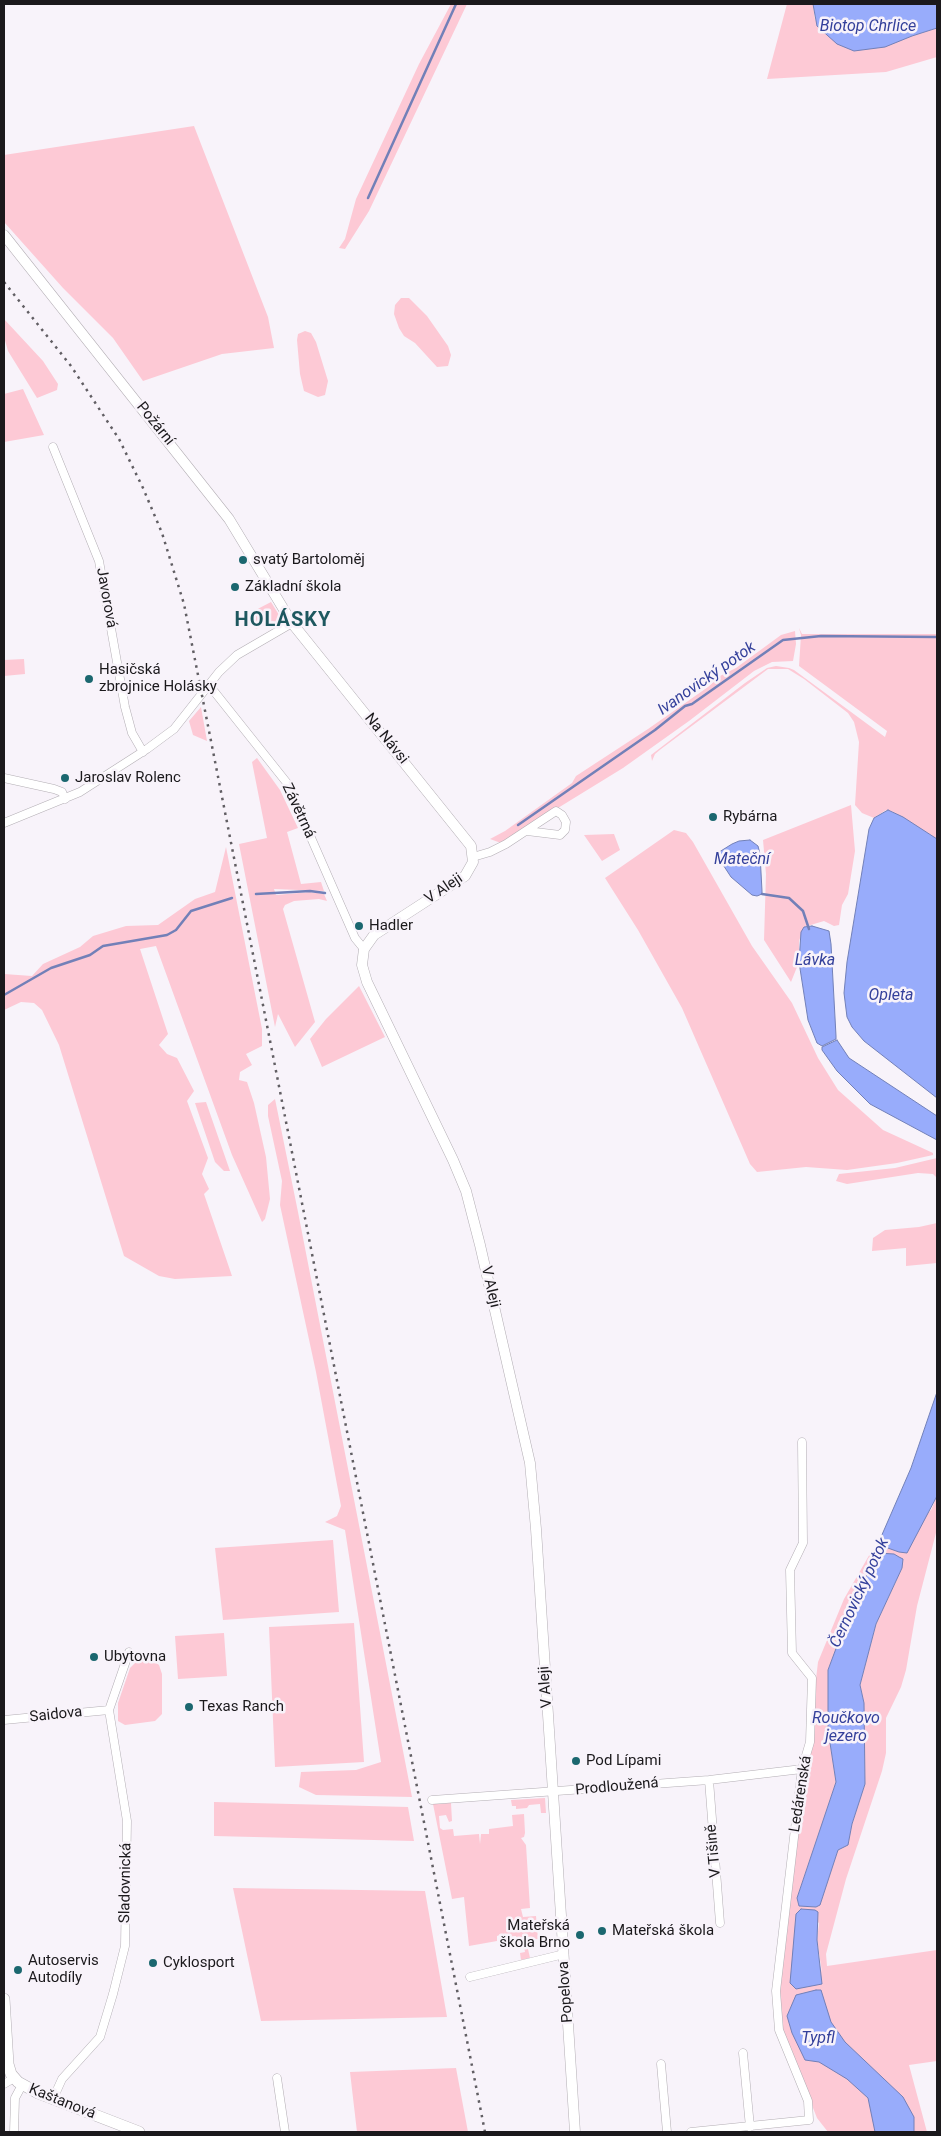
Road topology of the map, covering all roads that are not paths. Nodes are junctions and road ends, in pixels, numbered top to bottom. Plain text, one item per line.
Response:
1 (4, 235) edge
2 (53, 447) dead end
3 (292, 623) junction
4 (209, 685) junction
5 (144, 752) junction
6 (4, 778) edge
7 (65, 799) junction
8 (4, 824) edge
9 (527, 830) junction
10 (473, 857) junction
11 (364, 949) junction
12 (802, 1442) dead end
13 (129, 1652) dead end
14 (109, 1710) junction
15 (4, 1720) edge
16 (802, 1769) junction
17 (709, 1780) junction
18 (553, 1792) junction
19 (432, 1800) dead end
20 (720, 1923) dead end
21 (564, 1954) junction
22 (470, 1978) dead end
23 (4, 1999) edge
24 (743, 2053) dead end
25 (661, 2064) dead end
26 (277, 2078) dead end
27 (18, 2082) junction
28 (4, 2084) edge
29 (53, 2099) junction
30 (750, 2127) junction
31 (14, 2132) edge
32 (139, 2132) edge
33 (285, 2132) edge
34 (575, 2132) edge
35 (667, 2132) edge
36 (692, 2132) edge

1 - 3 street, Požární
2 - 5 street, Javorová
3 - 4 street
3 - 10 street, Na Návsi
4 - 5 street
4 - 11 street, Závětrná
5 - 7 street
6 - 7 street
7 - 8 street
9 - 9 street
9 - 10 street
10 - 11 street, V Aleji
11 - 18 street, V Aleji
12 - 16 street, Ledárenská
13 - 14 street, Sladovnická
14 - 15 street, Saidova
14 - 29 street, Sladovnická
16 - 17 street, Prodloužená
16 - 30 street, Ledárenská
17 - 18 street, Prodloužená
17 - 20 street, V Tišině
18 - 19 street, Prodloužená
18 - 21 street, Popelova
21 - 22 street
21 - 34 street, Popelova
23 - 27 main road
24 - 30 street
25 - 35 street
26 - 33 street
27 - 28 street
27 - 29 main road, Kaštanová
27 - 31 street
29 - 32 main road, Kaštanová
30 - 36 street

